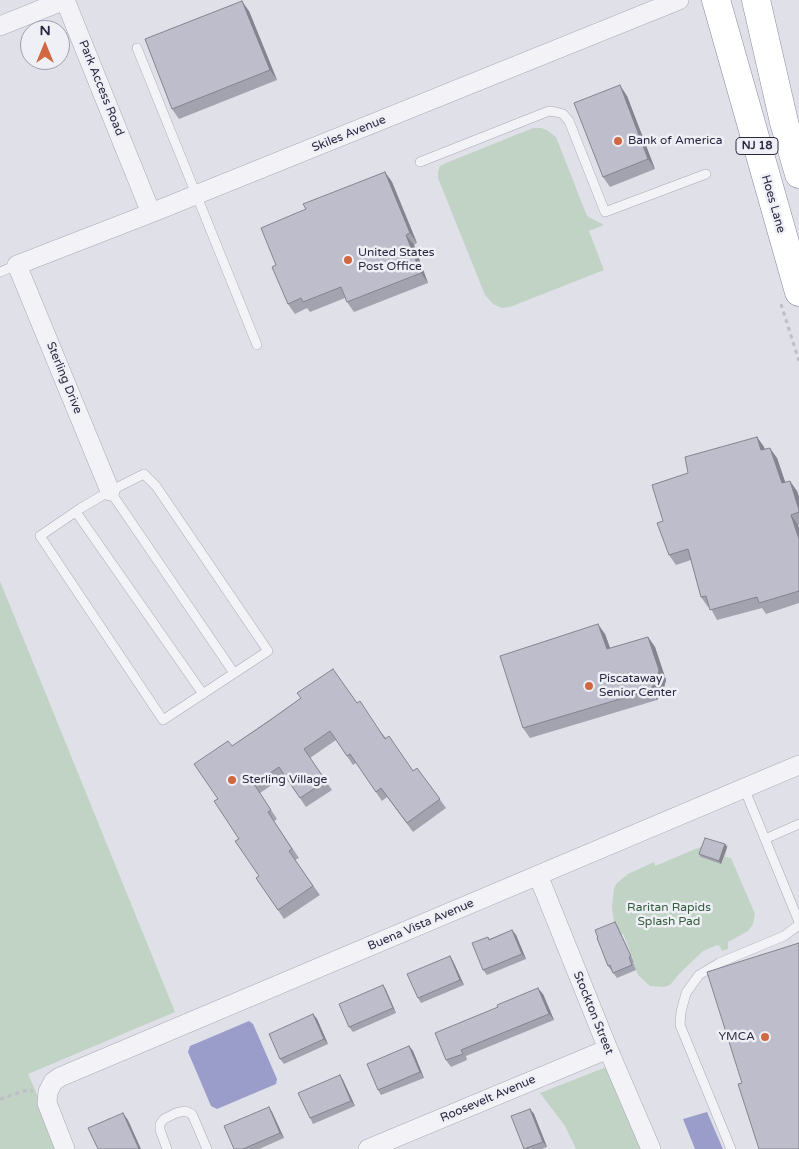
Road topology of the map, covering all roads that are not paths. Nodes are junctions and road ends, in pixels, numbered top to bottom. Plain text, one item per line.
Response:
1 (679, 0) edge
2 (716, 0) edge
3 (756, 0) edge
4 (0, 26) edge
5 (137, 48) dead end
6 (420, 162) dead end
7 (706, 174) dead end
8 (799, 174) edge
9 (196, 195) junction
10 (151, 213) junction
11 (9, 269) edge
12 (799, 292) edge
13 (257, 345) dead end
14 (110, 491) junction
15 (76, 512) junction
16 (234, 673) junction
17 (203, 694) junction
18 (799, 765) edge
19 (744, 788) junction
20 (799, 824) edge
21 (765, 839) junction
22 (538, 875) junction
23 (799, 923) edge
24 (608, 1049) junction
25 (65, 1149) edge
26 (167, 1149) edge
27 (207, 1149) edge
28 (368, 1149) edge
29 (651, 1149) edge
30 (731, 1149) edge

1 - 9 street, Skiles Avenue
2 - 12 highway, Hoes Lane / NJ 18
3 - 8 highway, NJ 18
4 - 10 street, Park Access Road
5 - 9 lane
6 - 7 lane
9 - 10 street, Skiles Avenue
9 - 13 lane
10 - 11 street, Skiles Avenue
11 - 14 street, Sterling Drive
14 - 15 lane
14 - 16 lane
14 - 16 lane
15 - 17 lane
15 - 17 lane
16 - 17 lane
18 - 19 street, Buena Vista Avenue
19 - 21 lane
19 - 22 street, Buena Vista Avenue
20 - 21 lane
21 - 23 lane
22 - 24 street, Stockton Street
22 - 25 street, Buena Vista Avenue
23 - 30 lane
24 - 28 street, Roosevelt Avenue
24 - 29 street, Stockton Street
26 - 27 lane

